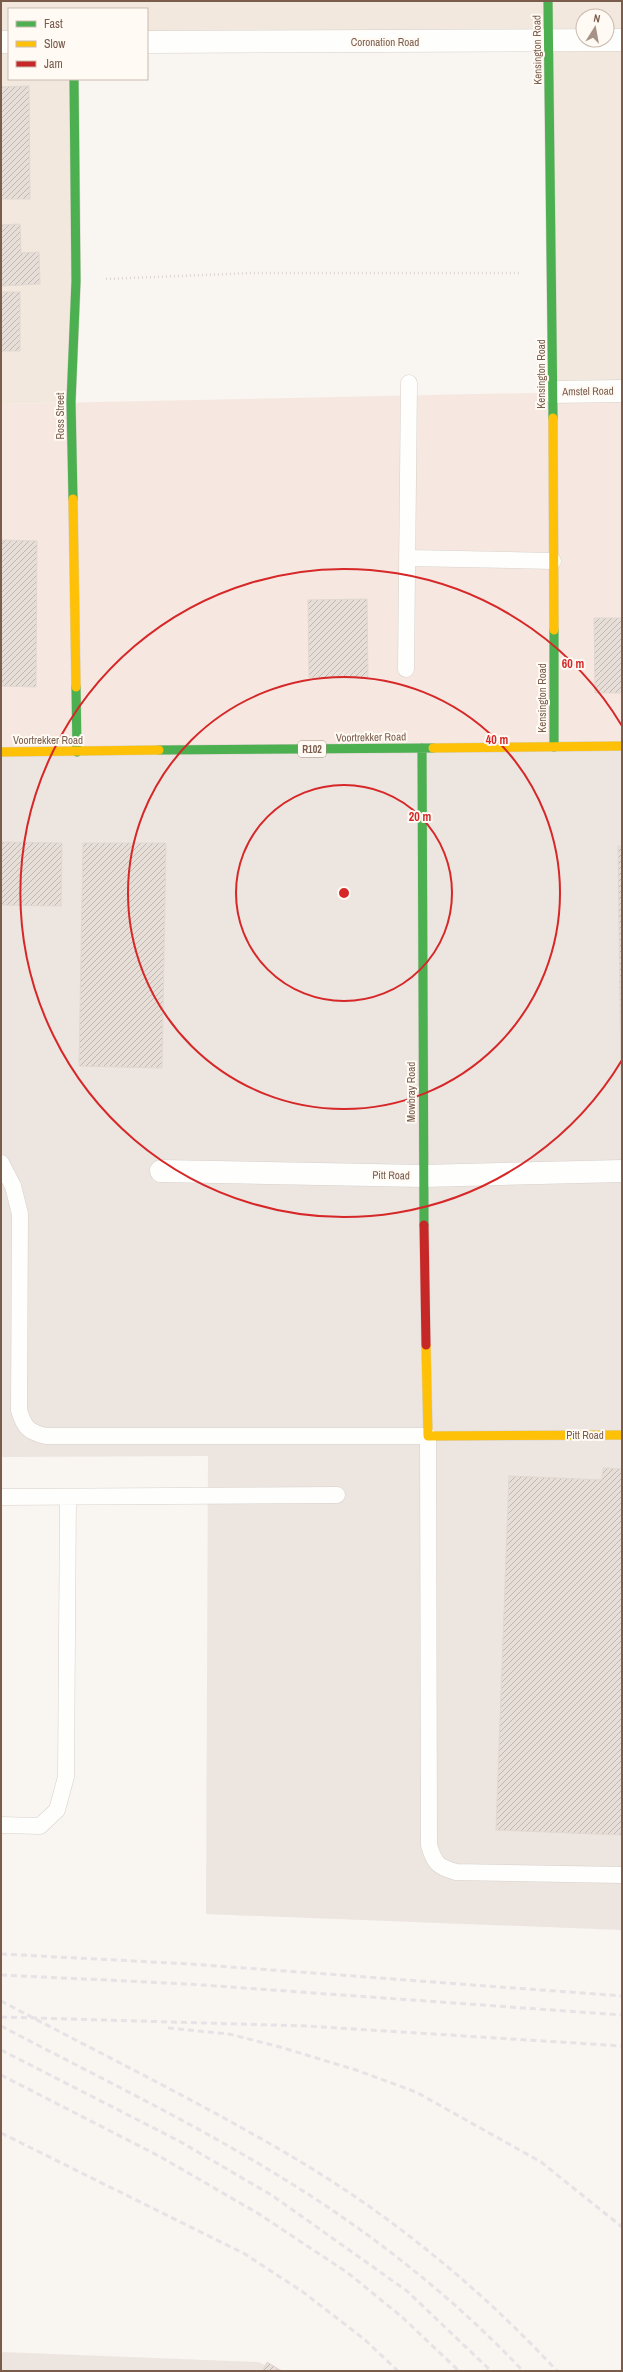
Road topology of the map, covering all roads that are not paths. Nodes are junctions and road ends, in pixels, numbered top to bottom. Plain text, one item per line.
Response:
1 (548, 1) edge
2 (622, 40) edge
3 (549, 41) junction
4 (148, 42) edge
5 (74, 80) edge
6 (409, 382) dead end
7 (622, 391) edge
8 (553, 392) junction
9 (408, 558) junction
10 (553, 561) junction
11 (406, 669) dead end
12 (622, 746) edge
13 (554, 747) junction
14 (422, 748) junction
15 (1, 752) edge
16 (77, 752) junction
17 (1, 1163) edge
18 (161, 1171) dead end
19 (622, 1171) edge
20 (423, 1176) junction
21 (622, 1435) edge
22 (428, 1436) junction
23 (337, 1495) dead end
24 (1, 1497) edge
25 (68, 1497) junction
26 (1, 1825) edge
27 (622, 1875) edge

1 - 3 street, Kensington Road
2 - 3 street, Coronation Road
3 - 4 street, Coronation Road
3 - 8 street, Kensington Road
5 - 16 street, Ross Street
6 - 9 lane
7 - 8 street, Amstel Road
8 - 10 street, Kensington Road
9 - 10 lane
9 - 11 lane
10 - 13 street, Kensington Road
12 - 13 street, Voortrekker Road / R102
13 - 14 street, Voortrekker Road / R102
14 - 16 street, Voortrekker Road / R102
14 - 20 street, Mowbray Road
15 - 16 street, Voortrekker Road / R102
17 - 22 lane
18 - 20 street, Pitt Road
19 - 20 street, Pitt Road
20 - 22 street, Mowbray Road
21 - 22 street, Pitt Road
22 - 27 lane
23 - 25 lane
24 - 25 lane
25 - 26 lane

